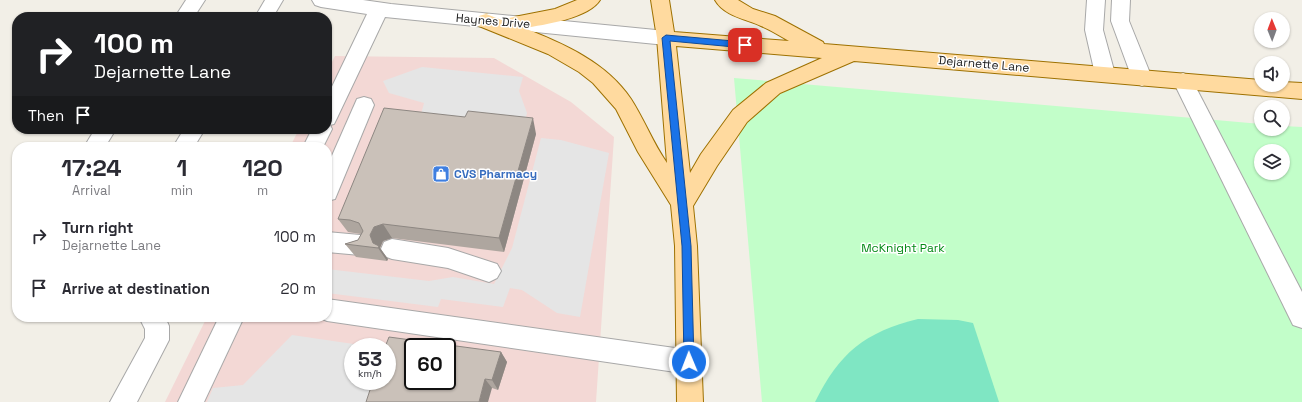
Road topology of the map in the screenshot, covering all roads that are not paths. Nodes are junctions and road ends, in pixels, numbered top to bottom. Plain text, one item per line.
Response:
1 (196, 0) edge
2 (274, 0) edge
3 (320, 0) edge
4 (591, 0) edge
5 (660, 0) edge
6 (724, 0) edge
7 (1096, 0) edge
8 (1122, 0) edge
9 (379, 9) junction
10 (188, 12) edge
11 (267, 12) edge
12 (486, 20) junction
13 (516, 23) junction
14 (666, 38) junction
15 (824, 51) junction
16 (853, 54) junction
17 (1105, 74) junction
18 (1142, 78) junction
19 (1183, 81) junction
20 (1302, 91) edge
21 (364, 105) dead end
22 (332, 108) edge
23 (332, 180) edge
24 (683, 204) junction
25 (332, 242) edge
26 (360, 245) edge
27 (392, 249) dead end
28 (489, 271) dead end
29 (332, 311) edge
30 (1302, 317) edge
31 (154, 322) edge
32 (230, 322) edge
33 (689, 362) junction
34 (123, 402) edge
35 (191, 402) edge
36 (690, 402) edge

1 - 10 street
2 - 11 street
3 - 9 street, Haynes Drive
4 - 13 main road
5 - 14 main road
6 - 15 main road
7 - 17 street
8 - 18 street
9 - 12 street, Haynes Drive
9 - 22 street
12 - 13 street, Haynes Drive
12 - 24 main road
13 - 14 street, Haynes Drive
14 - 15 main road, Dejarnette Lane
14 - 24 main road
15 - 16 main road, Dejarnette Lane
16 - 17 main road, Dejarnette Lane
16 - 24 main road
17 - 18 main road, Dejarnette Lane
18 - 19 main road, Dejarnette Lane
19 - 20 main road, Dejarnette Lane
19 - 30 street
21 - 23 street
24 - 33 main road
25 - 26 street
27 - 28 street
29 - 33 street
31 - 34 street
32 - 35 street
33 - 36 main road

